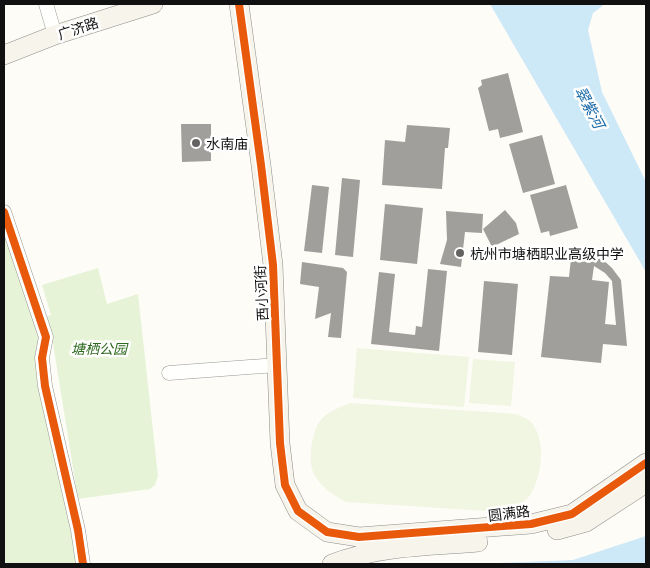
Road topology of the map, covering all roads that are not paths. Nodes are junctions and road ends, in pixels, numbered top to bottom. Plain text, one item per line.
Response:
1 (46, 4) edge
2 (152, 4) edge
3 (239, 4) edge
4 (55, 35) junction
5 (4, 55) edge
6 (4, 212) edge
7 (277, 365) junction
8 (169, 372) dead end
9 (643, 472) edge
10 (359, 537) junction
11 (374, 558) edge
12 (352, 560) edge
13 (83, 564) edge
14 (332, 564) edge

1 - 4 street
2 - 4 street, 广济路
3 - 7 street, 西小河街
4 - 5 street, 广济路
6 - 13 street
7 - 8 street
7 - 10 street, 西小河街
9 - 10 street, 圆满路
9 - 11 street, 圆满路
10 - 11 street
10 - 12 street
11 - 12 street, 圆满路
12 - 14 street, 圆满路

